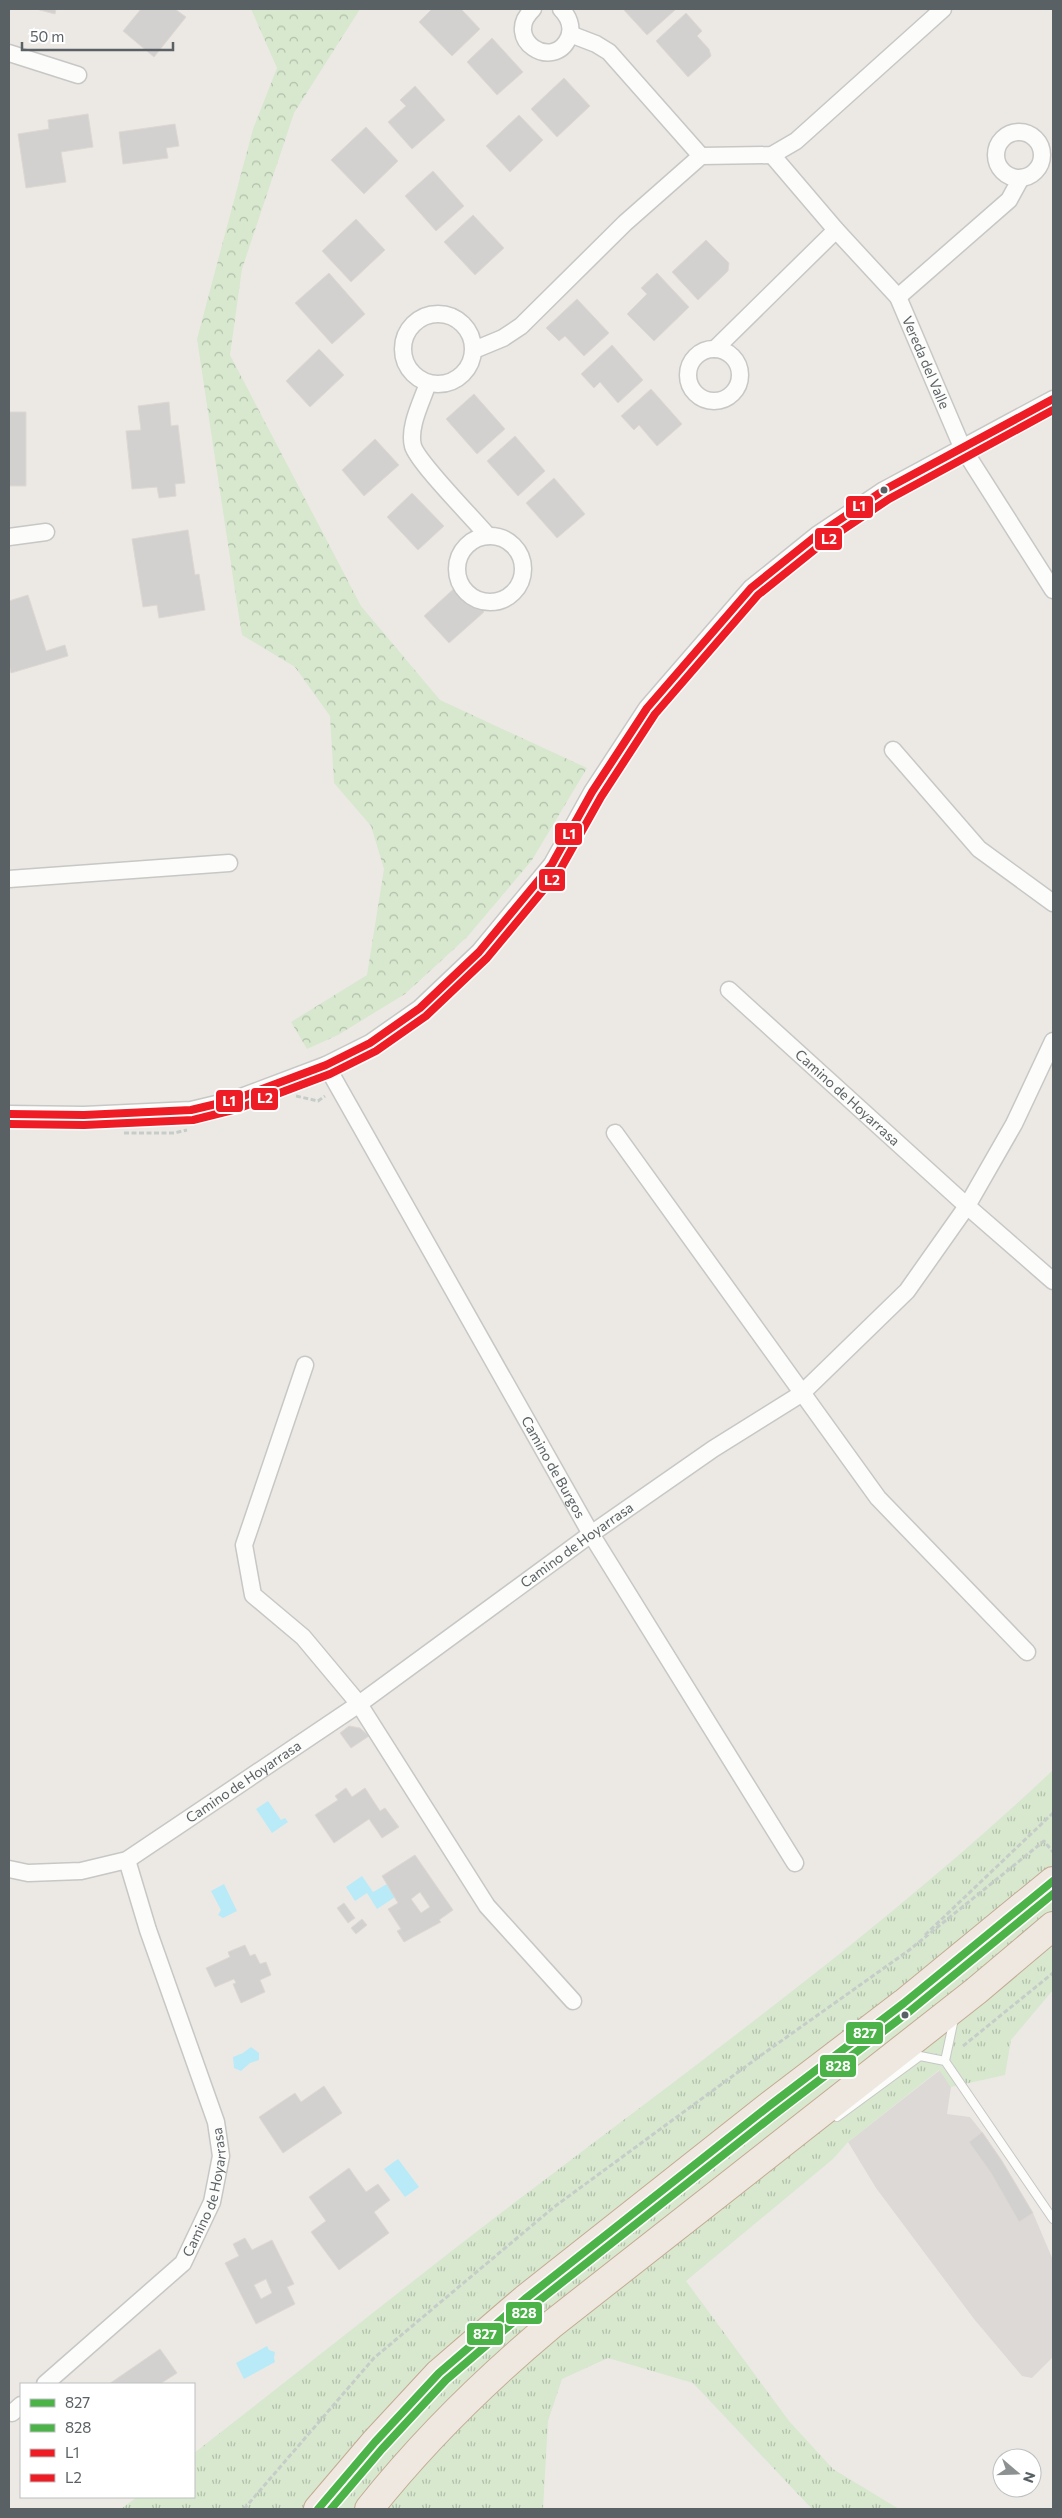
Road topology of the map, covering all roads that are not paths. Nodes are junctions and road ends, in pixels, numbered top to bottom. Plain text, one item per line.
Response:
1 (533, 9) edge
2 (561, 9) edge
3 (943, 9) edge
4 (570, 34) junction
5 (9, 53) edge
6 (78, 75) dead end
7 (772, 155) junction
8 (701, 156) junction
9 (1021, 178) dead end
10 (836, 230) junction
11 (898, 297) junction
12 (716, 349) dead end
13 (474, 350) junction
14 (428, 383) junction
15 (1053, 400) edge
16 (962, 447) junction
17 (46, 532) dead end
18 (488, 536) junction
19 (9, 537) edge
20 (1053, 590) edge
21 (893, 750) dead end
22 (229, 863) dead end
23 (9, 879) edge
24 (1053, 903) edge
25 (729, 990) dead end
26 (1053, 1041) edge
27 (326, 1066) junction
28 (9, 1114) edge
29 (615, 1133) dead end
30 (967, 1206) junction
31 (1053, 1281) edge
32 (305, 1365) dead end
33 (801, 1394) junction
34 (591, 1534) junction
35 (1027, 1652) dead end
36 (359, 1704) junction
37 (127, 1860) junction
38 (795, 1863) dead end
39 (9, 1869) edge
40 (1053, 1881) edge
41 (1053, 1926) edge
42 (976, 1991) junction
43 (573, 2001) dead end
44 (945, 2061) junction
45 (817, 2123) junction
46 (1053, 2219) edge
47 (45, 2383) edge
48 (318, 2509) edge
49 (369, 2509) edge

1 - 4 street
2 - 4 street
3 - 7 street
4 - 8 street
5 - 6 street
7 - 8 street
7 - 10 street, Vereda del Valle
8 - 13 street
9 - 11 street
10 - 11 street, Vereda del Valle
10 - 12 street
11 - 16 street, Vereda del Valle
13 - 14 street
13 - 14 street
14 - 18 street
15 - 16 street
16 - 20 street, Vereda del Valle
16 - 27 street
17 - 19 street
18 - 18 street
21 - 24 street
22 - 23 street
25 - 30 street, Camino de Hoyarrasa
26 - 30 street, Camino de Hoyarrasa
27 - 28 street
27 - 34 street, Camino de Burgos
29 - 33 street
30 - 31 street, Camino de Hoyarrasa
30 - 33 street, Camino de Hoyarrasa
32 - 36 street
33 - 34 street, Camino de Hoyarrasa
33 - 35 street
34 - 36 street, Camino de Hoyarrasa
34 - 38 street, Camino de Burgos
36 - 37 street, Camino de Hoyarrasa
36 - 43 street
37 - 39 street, Camino de Hoyarrasa
37 - 47 street, Camino de Hoyarrasa
40 - 48 highway
41 - 42 highway
42 - 44 lane
42 - 45 highway
44 - 45 lane
44 - 46 lane
45 - 49 highway

